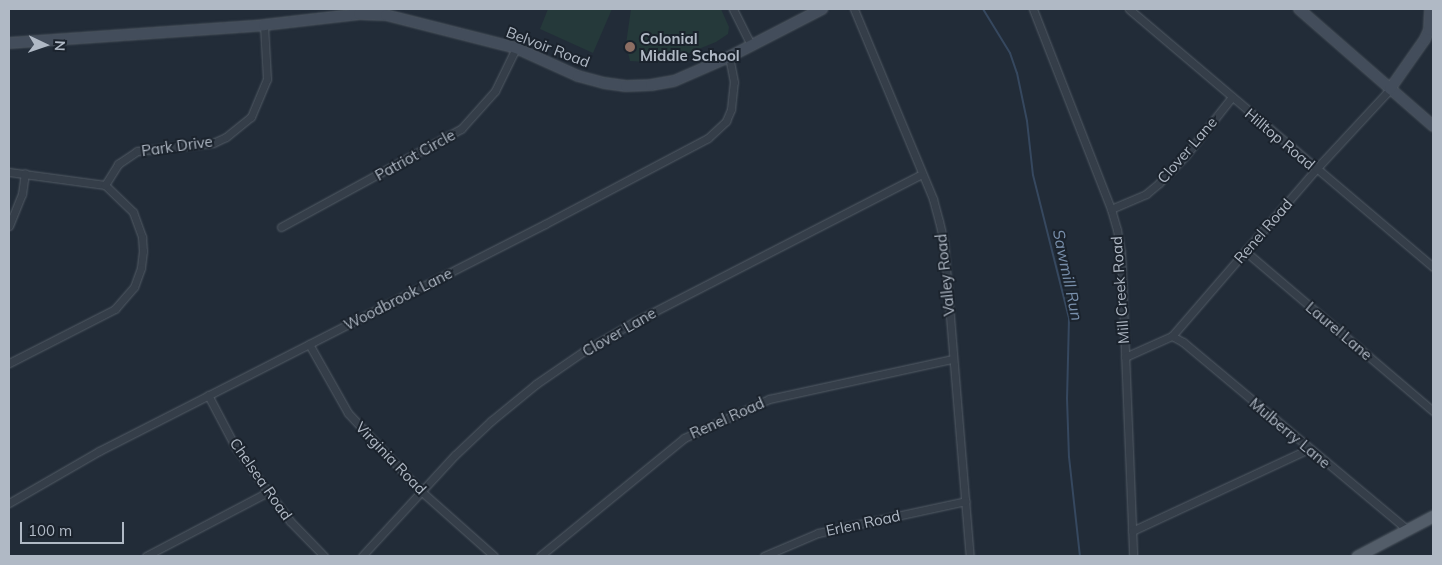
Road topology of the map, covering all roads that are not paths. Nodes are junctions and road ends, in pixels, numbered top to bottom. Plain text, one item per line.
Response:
1 (733, 9) edge
2 (822, 9) edge
3 (854, 9) edge
4 (1033, 9) edge
5 (1129, 9) edge
6 (1299, 9) edge
7 (1430, 9) edge
8 (387, 12) edge
9 (264, 25) junction
10 (9, 43) edge
11 (751, 45) junction
12 (516, 48) junction
13 (729, 58) junction
14 (1390, 89) junction
15 (1232, 97) junction
16 (1433, 126) edge
17 (1316, 169) junction
18 (9, 172) edge
19 (26, 174) junction
20 (922, 174) junction
21 (105, 185) junction
22 (1111, 210) junction
23 (9, 226) edge
24 (281, 227) dead end
25 (1245, 251) junction
26 (1433, 266) edge
27 (1172, 336) junction
28 (309, 344) junction
29 (1125, 356) junction
30 (953, 358) junction
31 (9, 363) edge
32 (208, 395) junction
33 (1433, 411) edge
34 (1309, 449) junction
35 (268, 492) junction
36 (422, 492) junction
37 (966, 502) junction
38 (9, 503) edge
39 (1433, 516) edge
40 (1132, 530) junction
41 (1408, 530) junction
42 (146, 556) edge
43 (324, 556) edge
44 (362, 556) edge
45 (494, 556) edge
46 (540, 556) edge
47 (764, 556) edge
48 (970, 556) edge
49 (1133, 556) edge
50 (1357, 556) edge

1 - 11 street
2 - 11 street, Belvoir Road
3 - 20 street, Valley Road
4 - 22 street, Mill Creek Road
5 - 15 street, Hilltop Road
6 - 14 street
7 - 14 street
8 - 9 street, Belvoir Road
8 - 12 street, Belvoir Road
9 - 10 street, Belvoir Road
9 - 21 street, Park Drive
11 - 13 street, Belvoir Road
12 - 13 street, Belvoir Road
12 - 24 street, Patriot Circle
13 - 28 street, Woodbrook Lane
14 - 16 street
14 - 17 street, Renel Road
15 - 17 street, Hilltop Road
15 - 22 street, Clover Lane
17 - 25 street, Renel Road
17 - 26 street, Hilltop Road
18 - 19 street
19 - 21 street
19 - 23 street
20 - 30 street, Valley Road
20 - 36 street, Clover Lane
21 - 31 street
22 - 29 street, Mill Creek Road
25 - 27 street, Renel Road
25 - 33 street, Laurel Lane
27 - 29 street, Renel Road
27 - 34 street, Mulberry Lane
28 - 32 street, Woodbrook Lane
28 - 36 street, Virginia Road
29 - 40 street, Mill Creek Road
30 - 37 street, Valley Road
30 - 46 street, Renel Road
32 - 35 street, Chelsea Road
32 - 38 street, Woodbrook Lane
34 - 40 street
34 - 41 street, Mulberry Lane
35 - 42 street
35 - 43 street, Chelsea Road
36 - 44 street, Clover Lane
36 - 45 street, Virginia Road
37 - 47 street, Erlen Road
37 - 48 street, Valley Road
39 - 41 main road
40 - 49 street, Mill Creek Road
41 - 50 main road

